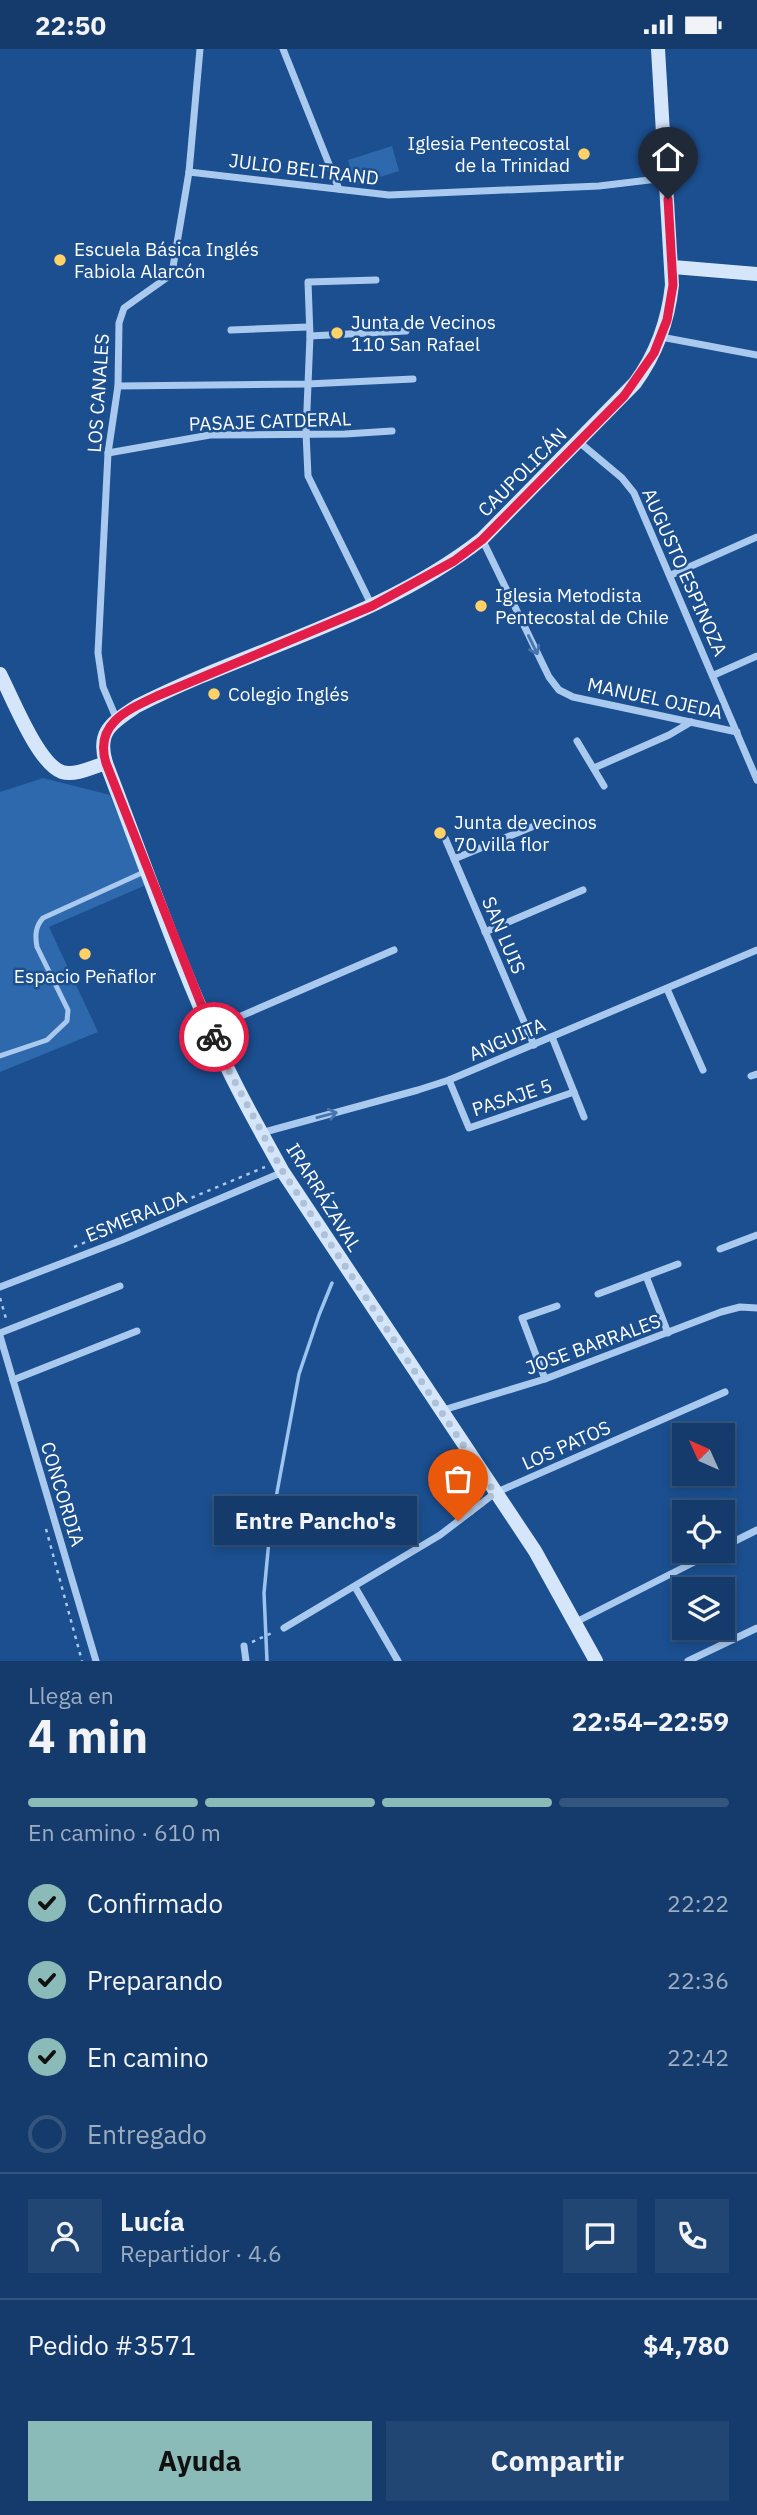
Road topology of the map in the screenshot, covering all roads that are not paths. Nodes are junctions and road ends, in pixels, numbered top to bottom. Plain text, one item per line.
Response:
1 (200, 49) edge
2 (283, 49) edge
3 (658, 49) edge
4 (189, 172) junction
5 (667, 178) junction
6 (339, 188) junction
7 (673, 267) junction
8 (757, 274) edge
9 (376, 280) dead end
10 (231, 330) dead end
11 (309, 331) junction
12 (406, 331) dead end
13 (661, 337) junction
14 (757, 355) edge
15 (413, 379) dead end
16 (307, 384) junction
17 (118, 386) junction
18 (392, 432) dead end
19 (306, 433) junction
20 (579, 442) junction
21 (108, 453) junction
22 (757, 537) edge
23 (482, 540) junction
24 (671, 575) junction
25 (372, 606) junction
26 (757, 656) edge
27 (0, 674) edge
28 (714, 675) junction
29 (117, 720) junction
30 (691, 722) junction
31 (737, 732) junction
32 (578, 741) dead end
33 (106, 763) junction
34 (594, 768) junction
35 (757, 780) edge
36 (604, 786) dead end
37 (534, 826) dead end
38 (444, 838) dead end
39 (454, 859) junction
40 (148, 871) junction
41 (583, 890) dead end
42 (485, 932) junction
43 (394, 950) dead end
44 (757, 950) edge
45 (667, 989) junction
46 (211, 1029) junction
47 (552, 1037) junction
48 (534, 1045) junction
49 (0, 1056) edge
50 (703, 1070) dead end
51 (449, 1080) junction
52 (574, 1093) junction
53 (584, 1117) dead end
54 (261, 1133) junction
55 (280, 1167) junction
56 (757, 1235) edge
57 (720, 1249) dead end
58 (678, 1264) dead end
59 (646, 1276) junction
60 (120, 1286) dead end
61 (0, 1287) edge
62 (598, 1294) dead end
63 (556, 1306) dead end
64 (757, 1308) edge
65 (137, 1331) dead end
66 (668, 1333) junction
67 (0, 1334) edge
68 (13, 1380) junction
69 (545, 1380) junction
70 (725, 1392) dead end
71 (440, 1411) junction
72 (495, 1493) junction
73 (757, 1530) edge
74 (735, 1541) edge
75 (692, 1563) edge
76 (355, 1587) junction
77 (576, 1622) junction
78 (284, 1628) road end
79 (757, 1629) edge
80 (244, 1646) road end
81 (96, 1661) edge
82 (246, 1661) edge
83 (398, 1661) edge
84 (596, 1661) edge
85 (688, 1661) edge

1 - 4 street, LOS CANALES
2 - 6 street
3 - 5 main road, CAUPOLICÁN
4 - 6 street, JULIO BELTRAND
4 - 17 street, LOS CANALES
5 - 6 street, JULIO BELTRAND
5 - 7 main road, CAUPOLICÁN
7 - 8 main road
7 - 13 main road, CAUPOLICÁN
9 - 11 street
10 - 11 street
11 - 12 street
11 - 16 street
13 - 14 street
13 - 20 main road, CAUPOLICÁN
15 - 16 street
16 - 17 street
16 - 19 street
17 - 21 street, LOS CANALES
18 - 19 street, PASAJE CATDERAL
19 - 21 street, PASAJE CATDERAL
19 - 25 street
20 - 23 main road, CAUPOLICÁN
20 - 24 street, AUGUSTO ESPINOZA
21 - 29 street, LOS CANALES
22 - 24 street
23 - 25 main road, CAUPOLICÁN
23 -> 30 street, MANUEL OJEDA
24 - 28 street, AUGUSTO ESPINOZA
25 - 29 main road, CAUPOLICÁN
26 - 28 street
27 - 33 main road
28 - 31 street, AUGUSTO ESPINOZA
29 - 33 main road, IRARRÁZAVAL
30 - 31 street, MANUEL OJEDA
30 - 34 street
31 - 35 street, MANUEL OJEDA
32 - 34 street
33 - 40 main road, IRARRÁZAVAL
34 - 36 street
37 - 39 street
38 - 39 street, SAN LUIS
39 - 42 street, SAN LUIS
40 - 46 main road, IRARRÁZAVAL
40 - 49 lane
41 - 42 street
42 - 48 street, SAN LUIS
43 - 46 street
44 - 45 street, ANGUITA
45 - 47 street, ANGUITA
45 - 50 street
46 - 54 main road, IRARRÁZAVAL
47 - 48 street, ANGUITA
47 - 52 street, PASAJE 5
48 - 51 street, ANGUITA
51 - 52 street, PASAJE 5
54 -> 51 street, ANGUITA
52 - 53 street, PASAJE 5
54 - 55 main road, IRARRÁZAVAL
55 - 61 street, ESMERALDA
55 - 71 main road, IRARRÁZAVAL
56 - 57 street
58 - 59 street
59 - 62 street
59 - 66 street
60 - 67 street
63 - 69 street
64 - 66 street, JOSE BARRALES
65 - 68 street
66 - 69 street, JOSE BARRALES
67 - 68 street, CONCORDIA
68 - 81 street, CONCORDIA
69 - 71 street, JOSE BARRALES
70 - 72 street, LOS PATOS
71 - 72 main road, IRARRÁZAVAL
72 - 76 street, LOS PATOS
72 - 77 main road, IRARRÁZAVAL
73 - 74 street
75 - 77 street
76 - 78 street, LOS PATOS
76 - 83 street
77 - 84 main road, IRARRÁZAVAL
79 - 85 street
80 - 82 street

